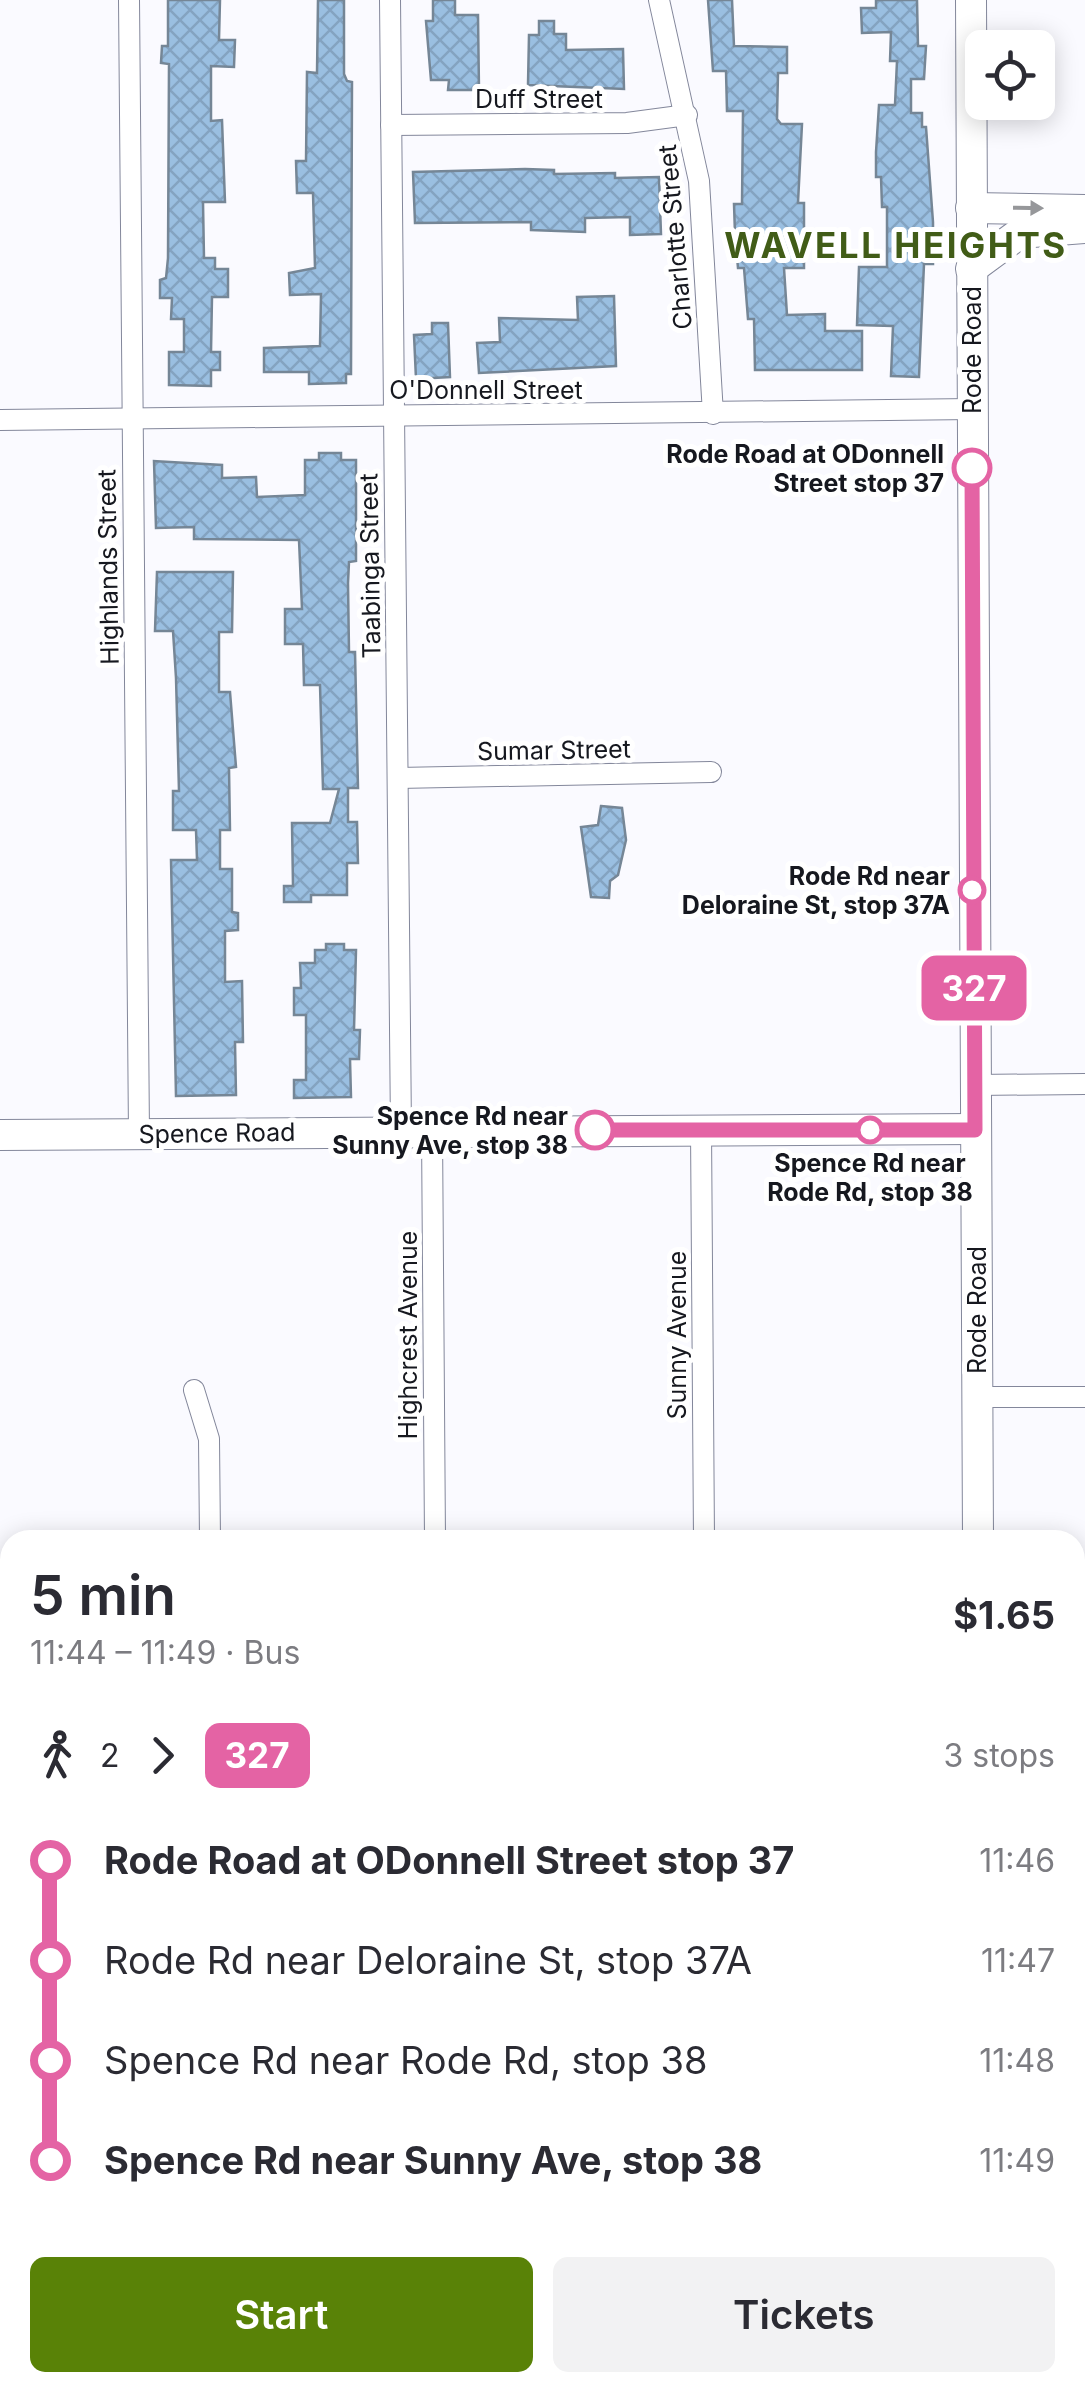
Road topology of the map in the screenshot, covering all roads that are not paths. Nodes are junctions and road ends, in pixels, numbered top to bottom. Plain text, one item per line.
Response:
1 (129, 0) edge
2 (390, 0) edge
3 (660, 0) edge
4 (971, 0) edge
5 (688, 116) junction
6 (391, 125) junction
7 (971, 208) junction
8 (1085, 210) edge
9 (1085, 228) edge
10 (971, 269) junction
11 (972, 409) junction
12 (713, 414) junction
13 (393, 416) junction
14 (132, 419) junction
15 (0, 420) edge
16 (712, 772) dead end
17 (398, 778) junction
18 (1085, 1084) edge
19 (974, 1085) junction
20 (701, 1129) junction
21 (432, 1130) junction
22 (975, 1130) junction
23 (401, 1131) junction
24 (139, 1134) junction
25 (0, 1136) edge
26 (194, 1390) dead end
27 (1085, 1396) edge
28 (977, 1398) junction
29 (210, 1530) edge
30 (435, 1530) edge
31 (704, 1530) edge
32 (978, 1530) edge

1 - 14 street, Highlands Street
2 - 6 street, Taabinga Street
3 - 5 street, Charlotte Street
4 - 7 main road, Rode Road
5 - 6 street, Duff Street
5 - 12 street, Charlotte Street
6 - 13 street, Taabinga Street
7 -> 8 main road
7 - 10 main road, Rode Road
9 - 10 main road
10 - 11 main road, Rode Road
11 - 12 street, O'Donnell Street
11 - 19 main road, Rode Road
12 - 13 street, O'Donnell Street
13 - 14 street, O'Donnell Street
13 - 17 street, Taabinga Street
14 - 15 street, O'Donnell Street
14 - 24 street, Highlands Street
16 - 17 street, Sumar Street
17 - 23 street, Taabinga Street
18 - 19 street
19 - 22 main road, Rode Road
20 - 21 main road, Spence Road
20 - 22 main road, Spence Road
20 - 31 street, Sunny Avenue
21 - 23 main road, Spence Road
21 - 30 street, Highcrest Avenue
22 - 28 main road, Rode Road
23 - 24 main road, Spence Road
24 - 25 main road, Spence Road
26 - 29 street
27 - 28 street
28 - 32 main road, Rode Road

